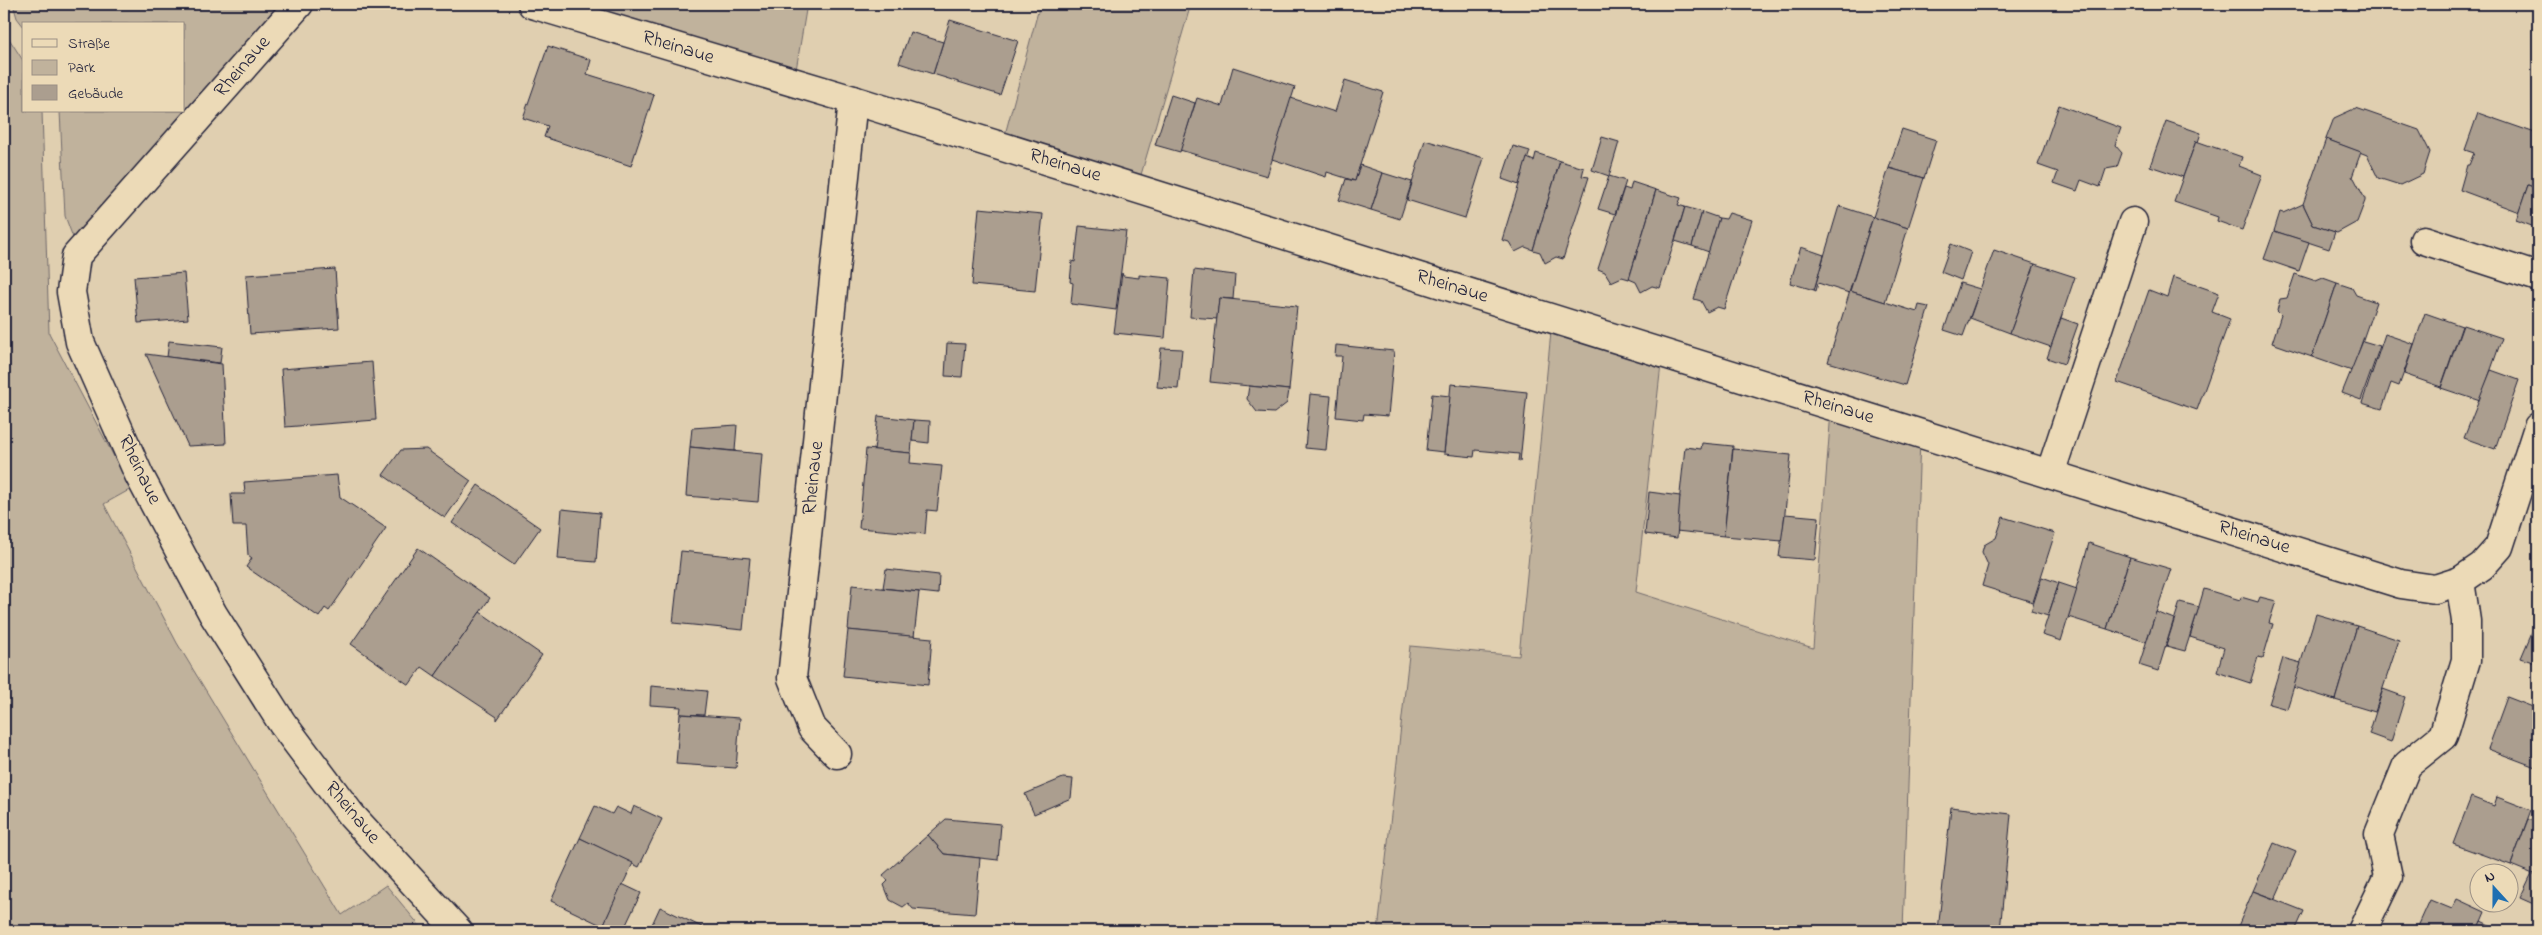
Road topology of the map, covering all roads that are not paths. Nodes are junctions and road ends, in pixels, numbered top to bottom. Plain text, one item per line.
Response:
1 (299, 4) edge
2 (532, 4) edge
3 (854, 100) junction
4 (2133, 222) dead end
5 (2424, 240) dead end
6 (2538, 277) edge
7 (2538, 427) edge
8 (2050, 474) junction
9 (2460, 580) junction
10 (838, 754) dead end
11 (458, 931) edge
12 (2362, 931) edge

1 - 11 street, Rheinaue
2 - 3 street, Rheinaue
3 - 8 street, Rheinaue
3 - 10 street, Rheinaue
4 - 8 street
5 - 6 street
7 - 9 street, Rheinaue
8 - 9 street, Rheinaue
9 - 12 street

